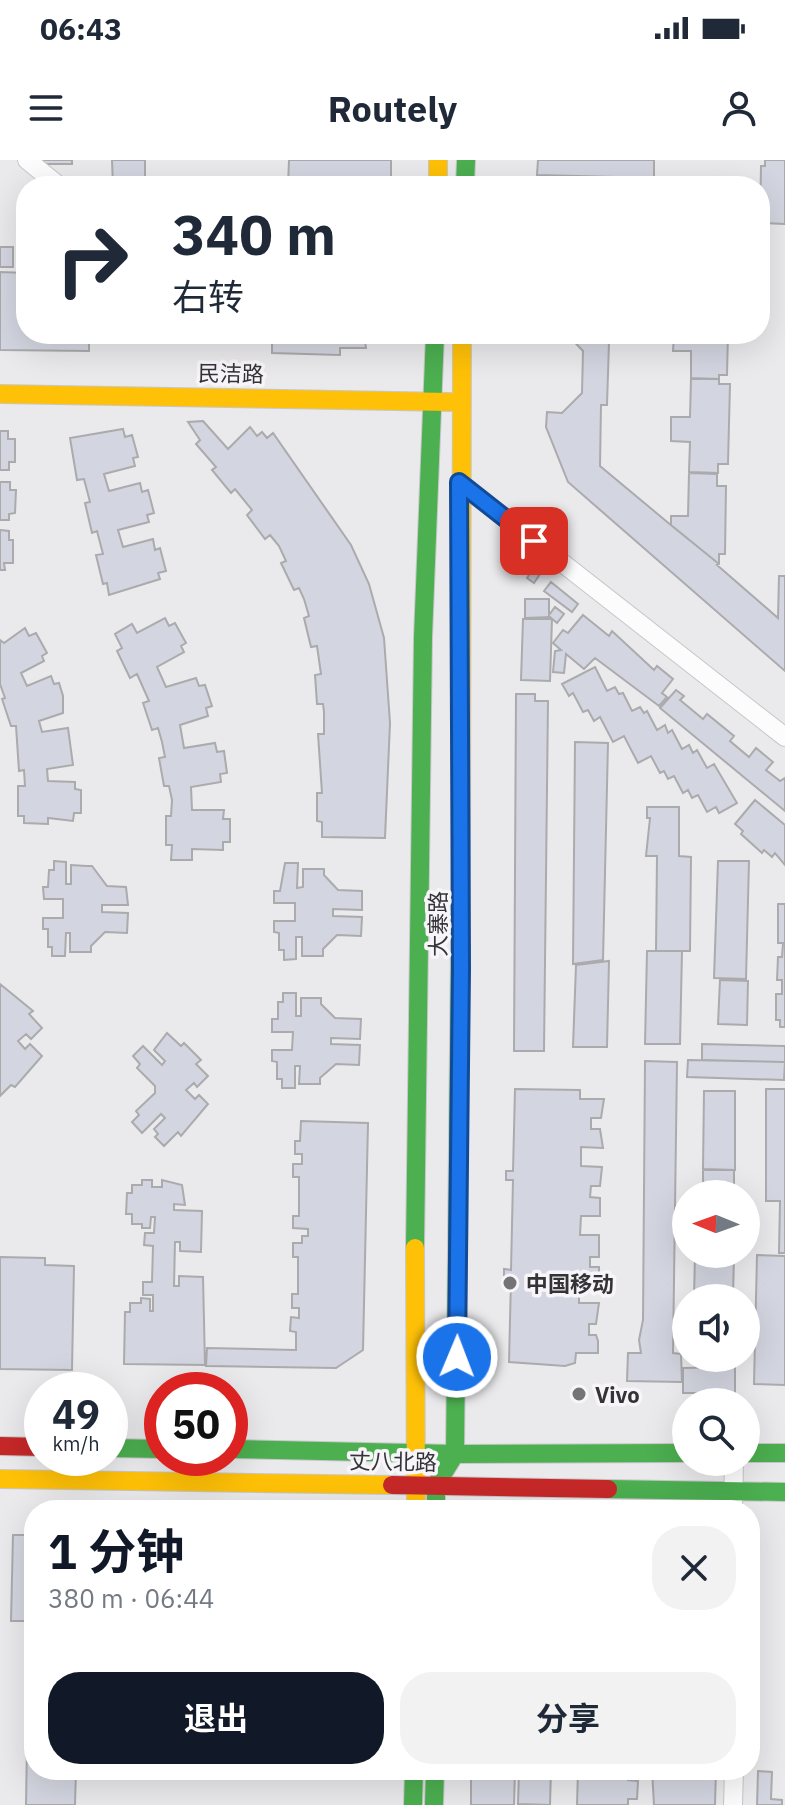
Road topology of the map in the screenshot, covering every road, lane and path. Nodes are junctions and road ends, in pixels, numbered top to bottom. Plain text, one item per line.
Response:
1 (27, 160) edge
2 (47, 176) edge
3 (435, 344) edge
4 (462, 344) edge
5 (0, 394) edge
6 (433, 401) junction
7 (461, 402) junction
8 (459, 482) junction
9 (785, 737) edge
10 (0, 1446) edge
11 (24, 1447) edge
12 (248, 1449) edge
13 (413, 1452) junction
14 (672, 1453) edge
15 (760, 1453) edge
16 (785, 1453) edge
17 (455, 1454) junction
18 (734, 1476) edge
19 (0, 1479) edge
20 (417, 1485) junction
21 (436, 1485) junction
22 (785, 1492) edge
23 (416, 1500) edge
24 (436, 1500) edge
25 (714, 1500) edge
26 (733, 1500) edge
27 (739, 1500) edge
28 (414, 1780) edge
29 (435, 1780) edge
30 (734, 1780) edge
31 (413, 1805) edge
32 (434, 1805) edge
33 (733, 1805) edge

1 - 2 street
3 - 6 main road, 大寨路
4 - 7 main road, 大寨路
5 - 6 main road, 民洁路
6 - 7 main road, 民洁路
6 - 13 main road, 大寨路
7 - 8 main road, 大寨路
8 - 9 street
8 - 17 main road, 大寨路
10 - 11 main road
12 - 13 main road, 丈八北路
13 - 17 main road, 丈八北路
13 - 20 main road, 大寨路
14 - 17 main road, 丈八北路
15 - 16 main road
17 - 21 main road
18 - 26 street
19 - 20 main road, 丈八北路
20 - 21 main road, 丈八北路
20 - 23 main road, 大寨路
21 - 24 main road
21 - 25 main road, 丈八北路
22 - 27 main road, 丈八北路
28 - 31 main road
29 - 32 main road
30 - 33 street

